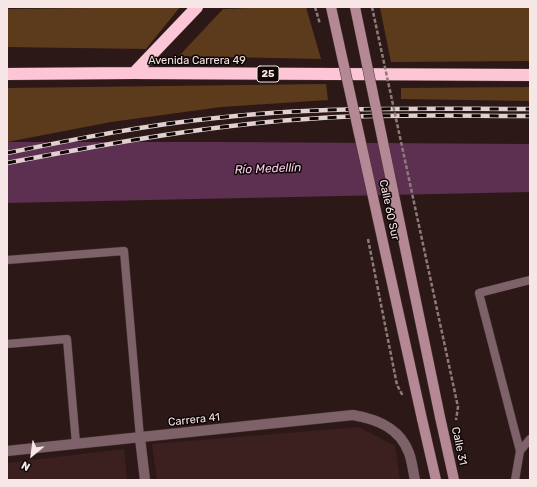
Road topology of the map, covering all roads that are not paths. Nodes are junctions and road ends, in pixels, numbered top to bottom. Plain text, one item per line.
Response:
1 (197, 7) edge
2 (331, 7) edge
3 (355, 7) edge
4 (134, 73) junction
5 (7, 74) edge
6 (530, 75) edge
7 (7, 260) edge
8 (530, 280) edge
9 (7, 344) edge
10 (440, 417) joint
11 (140, 438) junction
12 (530, 439) edge
13 (76, 444) junction
14 (7, 451) edge
15 (520, 451) junction
16 (145, 480) edge
17 (415, 480) edge
18 (436, 480) edge
19 (454, 480) edge
20 (515, 480) edge

1 - 4 highway
2 - 18 main road, Calle 60 Sur, bridge
3 - 10 main road, Calle 60 Sur, bridge
4 - 5 highway, Avenida Carrera 49 / 25
4 - 6 highway, Avenida Carrera 49 / 25
7 - 11 lane
8 - 15 lane
9 - 13 lane
10 - 19 main road, Calle 31
11 - 13 street, Carrera 41
11 - 16 street
11 - 17 street, Carrera 41
12 - 15 lane
13 - 14 street, Carrera 41
15 - 20 lane

